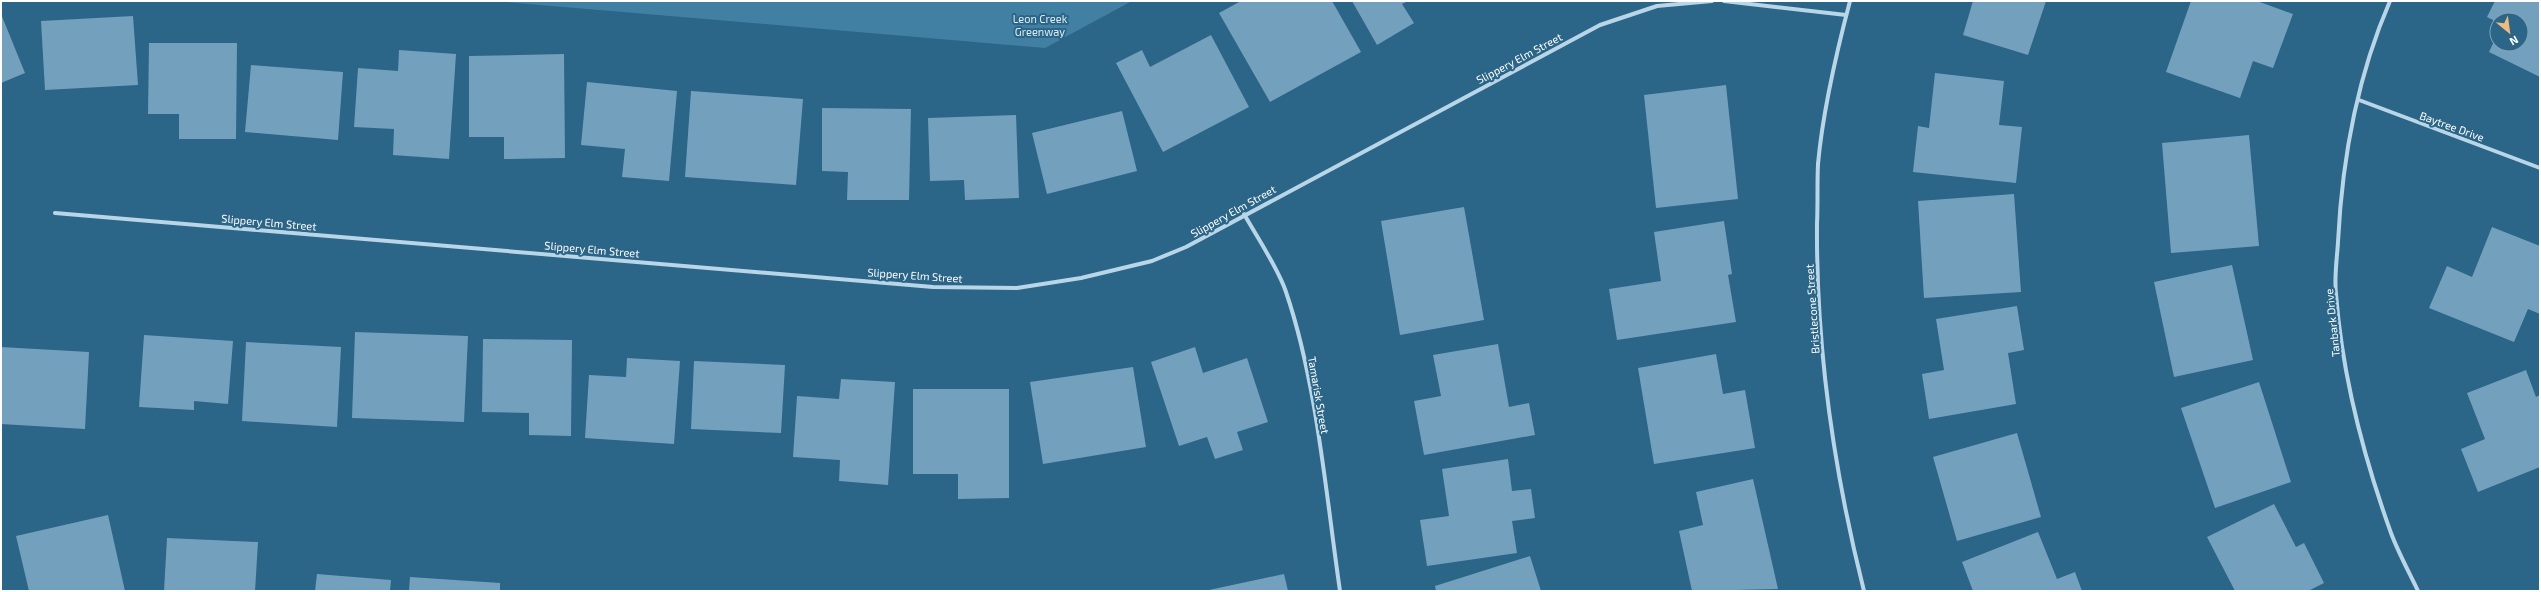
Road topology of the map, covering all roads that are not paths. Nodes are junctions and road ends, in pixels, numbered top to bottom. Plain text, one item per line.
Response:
1 (1712, 1) edge
2 (1724, 1) edge
3 (1850, 1) edge
4 (2390, 1) edge
5 (1846, 15) junction
6 (2358, 100) junction
7 (2540, 168) edge
8 (55, 213) dead end
9 (1244, 214) junction
10 (1340, 591) edge
11 (1864, 591) edge
12 (2418, 591) edge

1 - 9 street, Slippery Elm Street
2 - 5 street
3 - 5 street, Bristlecone Street
4 - 6 street, Tanbark Drive
5 - 11 street, Bristlecone Street
6 - 7 street, Baytree Drive
6 - 12 street, Tanbark Drive
8 - 9 street, Slippery Elm Street
9 - 10 street, Tamarisk Street

